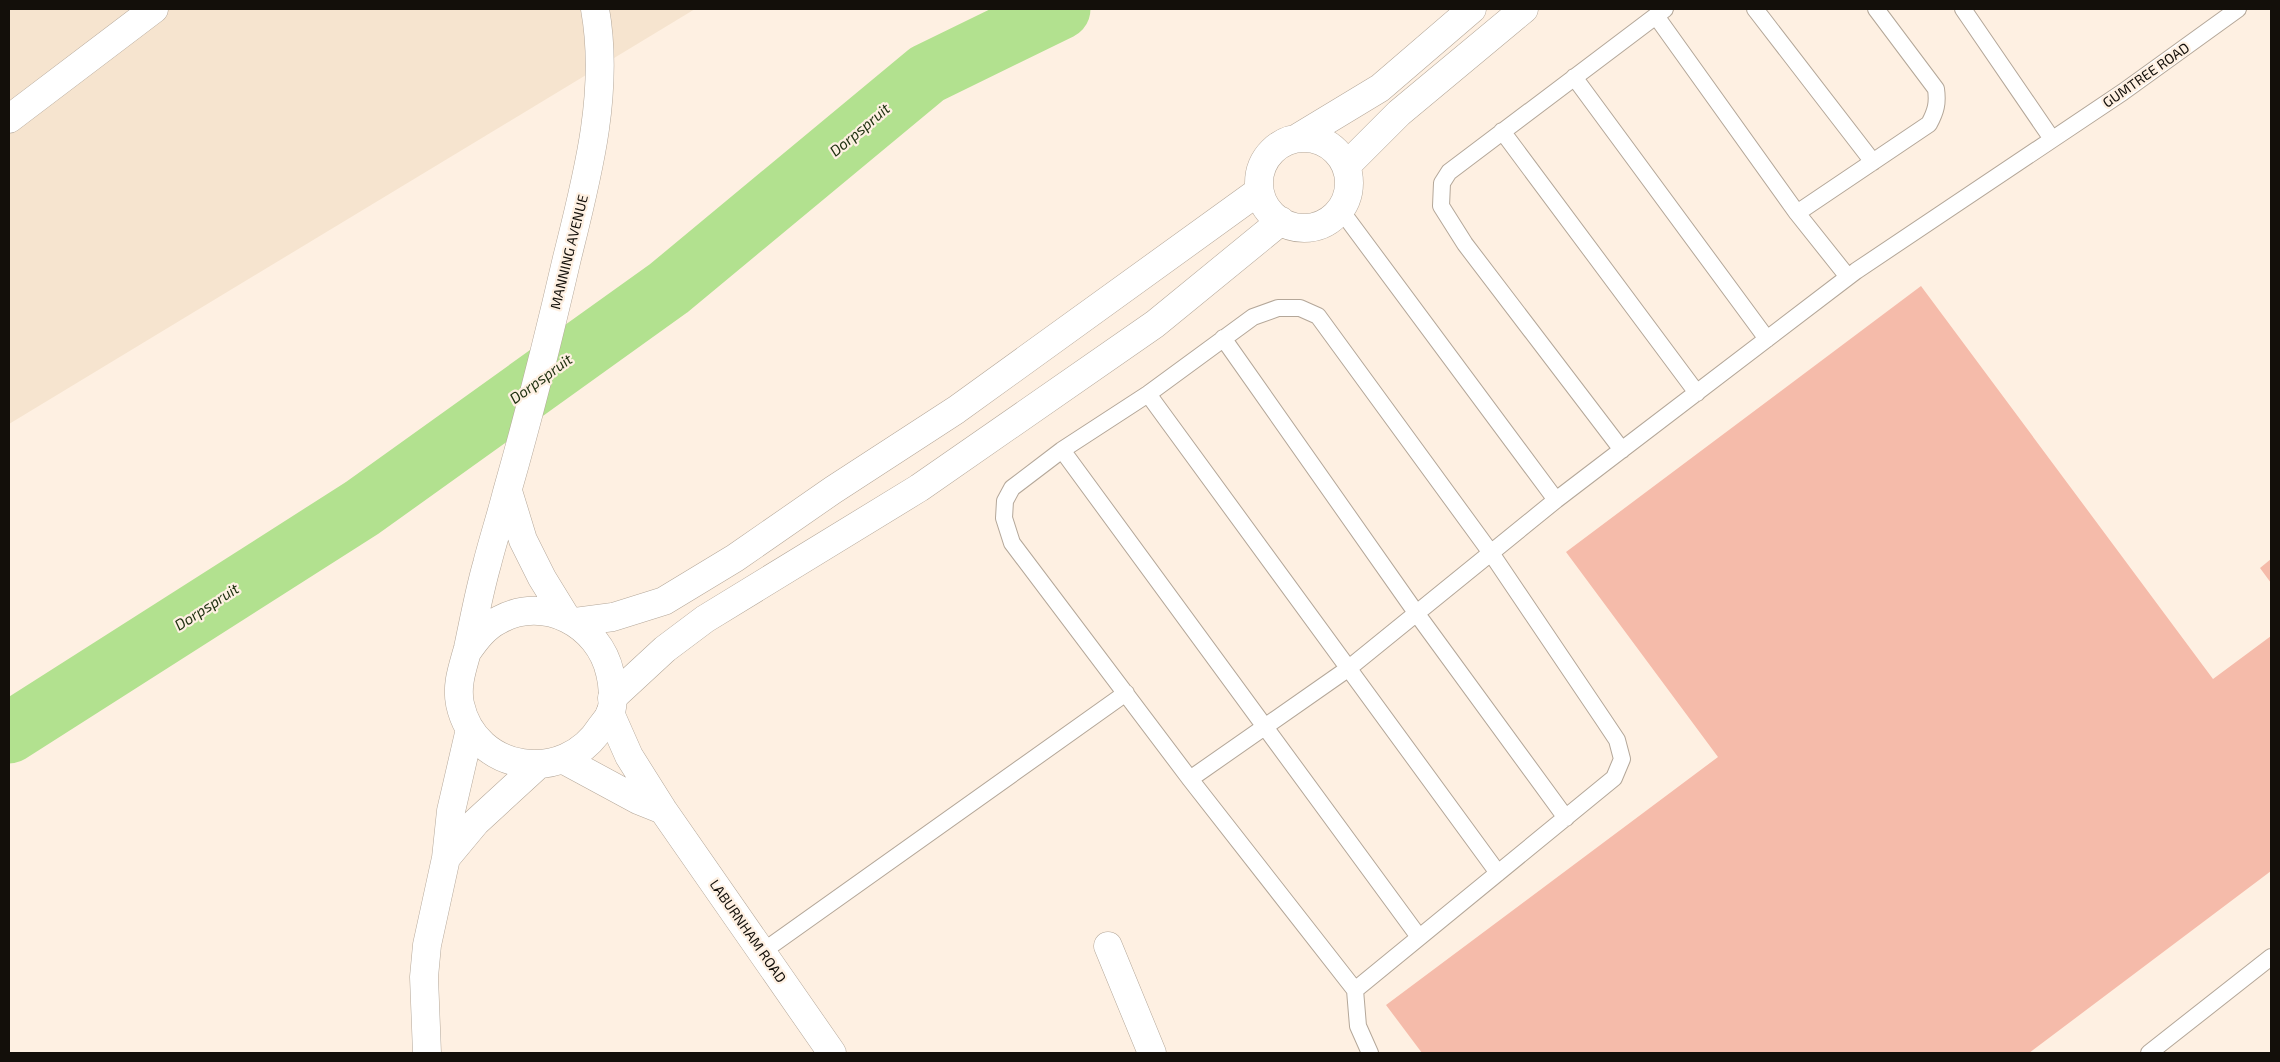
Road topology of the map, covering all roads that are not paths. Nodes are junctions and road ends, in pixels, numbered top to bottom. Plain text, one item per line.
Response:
1 (154, 9) edge
2 (595, 9) edge
3 (1472, 9) edge
4 (1524, 9) edge
5 (1755, 9) edge
6 (1876, 9) edge
7 (1963, 9) edge
8 (2234, 10) edge
9 (1660, 12) edge
10 (1574, 77) junction
11 (9, 119) edge
12 (1502, 131) junction
13 (1299, 137) junction
14 (2052, 139) junction
15 (1873, 162) junction
16 (1346, 166) junction
17 (1260, 191) junction
18 (1340, 209) junction
19 (1797, 213) junction
20 (1280, 222) junction
21 (1848, 277) junction
22 (1223, 338) junction
23 (1767, 339) junction
24 (1697, 392) junction
25 (1148, 394) junction
26 (1062, 450) junction
27 (1622, 450) junction
28 (510, 479) junction
29 (1556, 500) junction
30 (1491, 553) junction
31 (1417, 614) junction
32 (570, 619) junction
33 (467, 652) junction
34 (1349, 668) junction
35 (1126, 694) junction
36 (611, 706) junction
37 (1264, 728) junction
38 (470, 729) junction
39 (564, 760) junction
40 (538, 765) junction
41 (1190, 779) junction
42 (663, 810) junction
43 (1566, 818) junction
44 (446, 858) junction
45 (1498, 873) junction
46 (1419, 938) junction
47 (1108, 946) dead end
48 (762, 952) junction
49 (2271, 957) edge
50 (1355, 990) junction
51 (427, 1053) edge
52 (832, 1053) edge
53 (1152, 1053) edge
54 (1370, 1053) edge
55 (2149, 1053) edge

1 - 11 street
2 - 28 street, MANNING AVENUE
3 - 13 street
4 - 16 street
5 - 15 lane
6 - 15 lane
7 - 14 lane
8 - 14 lane, GUMTREE ROAD
9 - 10 lane
9 - 19 lane
10 - 12 lane
10 - 23 lane
12 - 24 lane
12 - 27 lane
13 - 16 street
13 - 17 street
14 - 21 lane, GUMTREE ROAD
15 - 19 lane
16 - 18 street
17 - 20 street
17 - 32 street
18 - 20 street
18 - 29 lane
19 - 21 lane
20 - 36 street
21 - 23 lane, GUMTREE ROAD
22 - 25 lane
22 - 30 lane
22 - 31 lane
23 - 24 lane, GUMTREE ROAD
24 - 27 lane, GUMTREE ROAD
25 - 26 lane
25 - 34 lane
26 - 35 lane
26 - 37 lane
27 - 29 lane, GUMTREE ROAD
28 - 32 street
28 - 33 street, MANNING AVENUE
29 - 30 lane, GUMTREE ROAD
30 - 31 lane, GUMTREE ROAD
30 - 43 lane
31 - 34 lane, GUMTREE ROAD
31 - 43 lane
32 - 33 street
32 - 36 street
33 - 38 street
34 - 37 lane, GUMTREE ROAD
34 - 45 lane
35 - 41 lane
35 - 48 lane
36 - 39 street
36 - 42 street, LABURNHAM ROAD
37 - 41 lane, GUMTREE ROAD
37 - 46 lane
38 - 40 street
38 - 44 street
39 - 40 street
39 - 42 street
40 - 44 street
41 - 50 lane
42 - 48 street, LABURNHAM ROAD
43 - 45 lane
44 - 51 street
45 - 46 lane
46 - 50 lane
47 - 53 street
48 - 52 street, LABURNHAM ROAD
49 - 55 lane
50 - 54 lane

